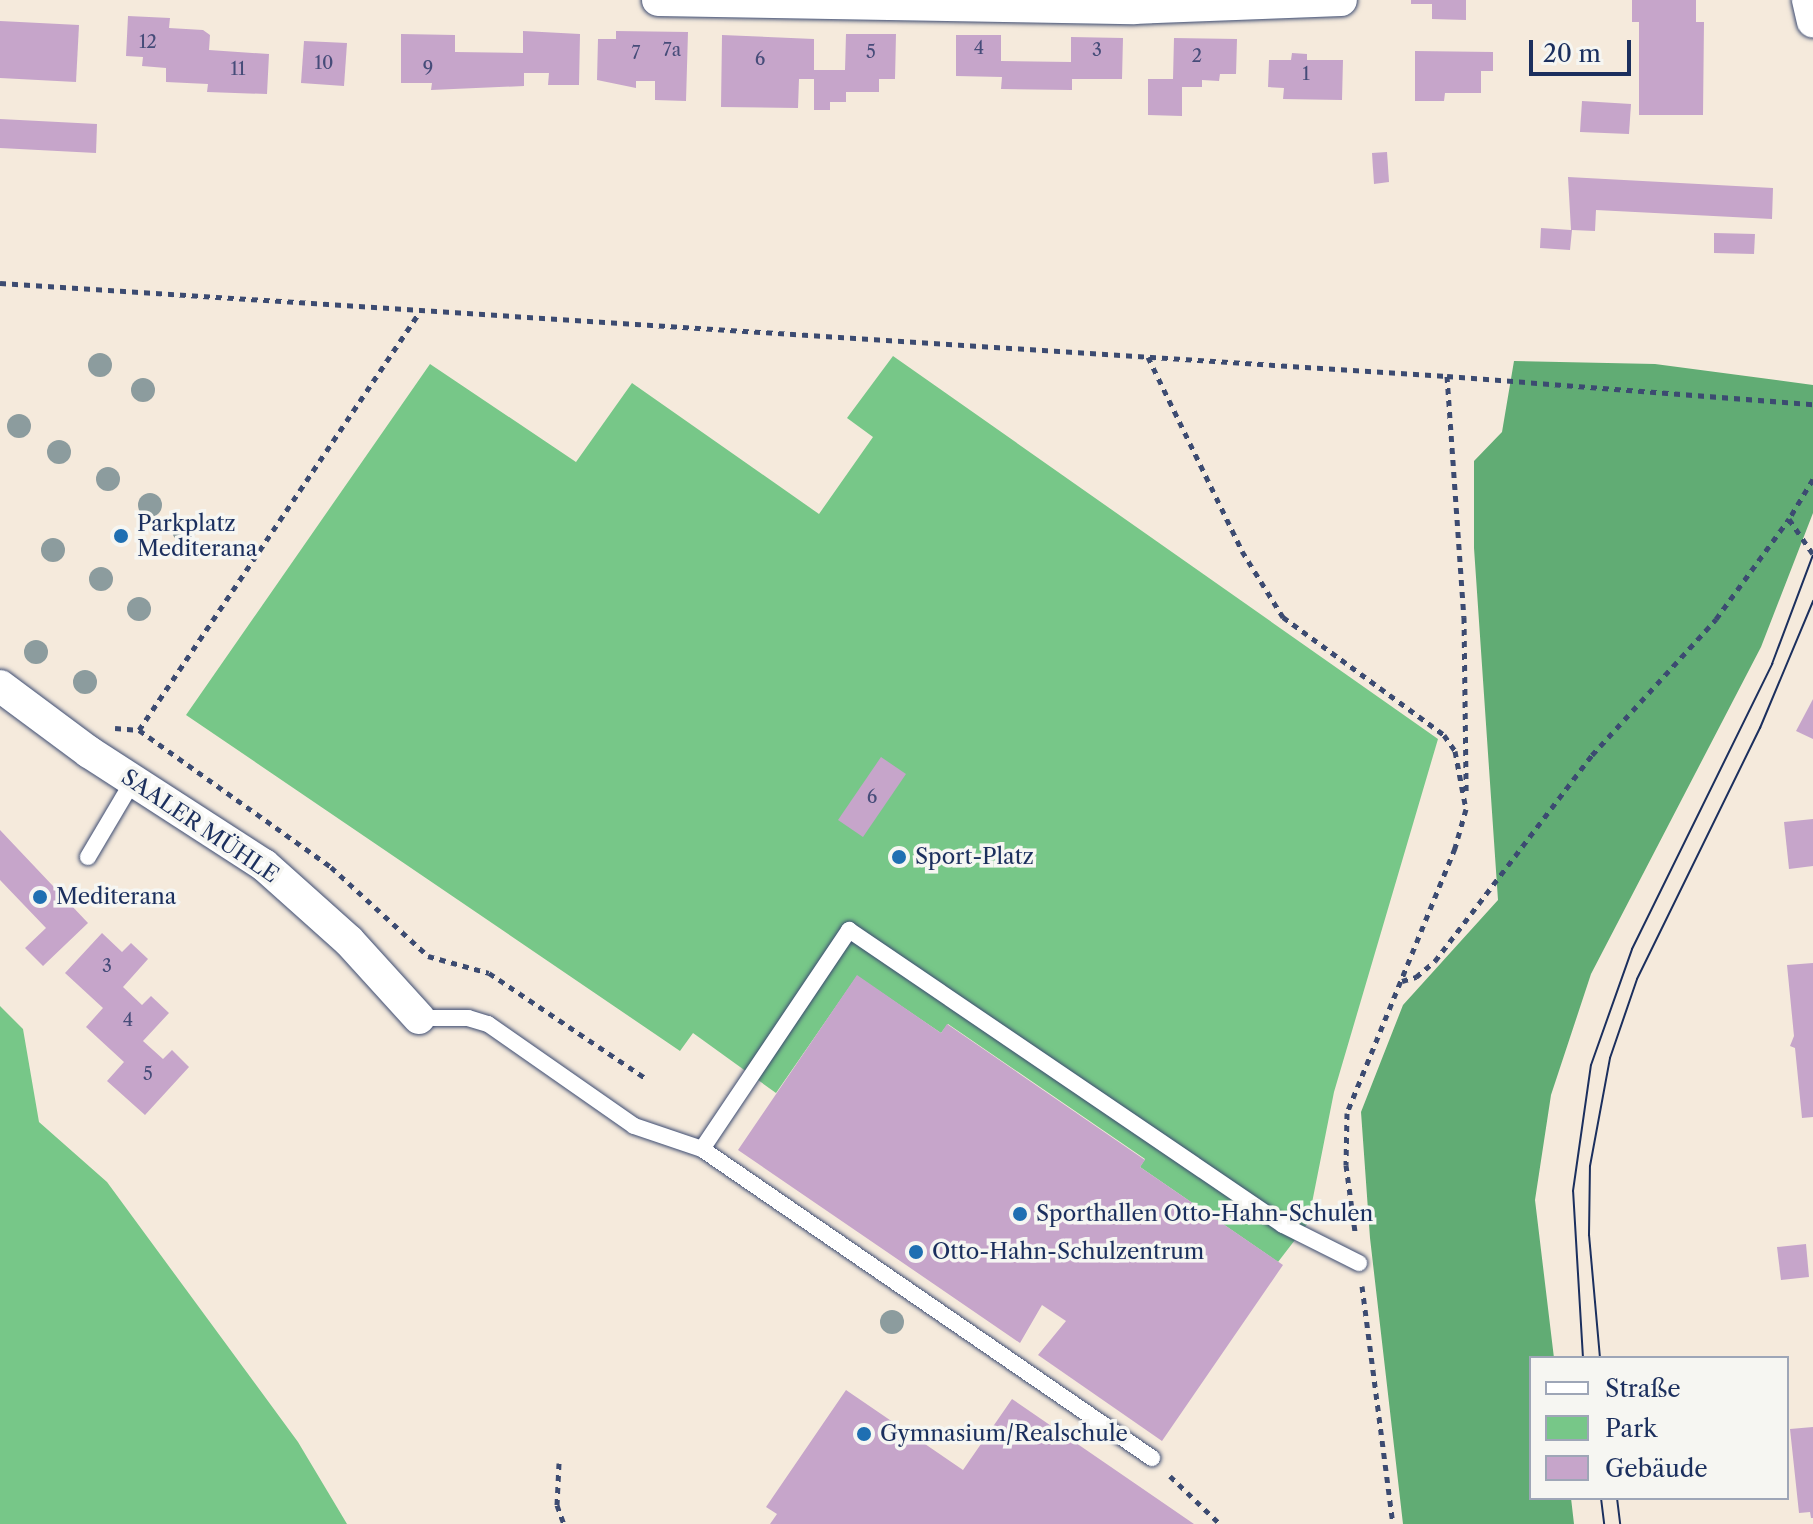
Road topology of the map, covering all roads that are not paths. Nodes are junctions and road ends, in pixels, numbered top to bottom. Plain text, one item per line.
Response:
1 (658, 0) edge
2 (722, 0) edge
3 (1341, 0) edge
4 (1808, 0) edge
5 (871, 2) edge
6 (1813, 21) edge
7 (0, 686) edge
8 (133, 781) junction
9 (88, 857) dead end
10 (419, 1018) joint
11 (702, 1149) junction
12 (1359, 1263) road end
13 (1152, 1458) road end

1 - 2 street
2 - 5 street
3 - 5 street
4 - 6 street
7 - 8 street, SAALER MÜHLE
8 - 9 lane
8 - 10 street, SAALER MÜHLE
10 - 11 lane
11 - 12 lane
11 - 13 lane

